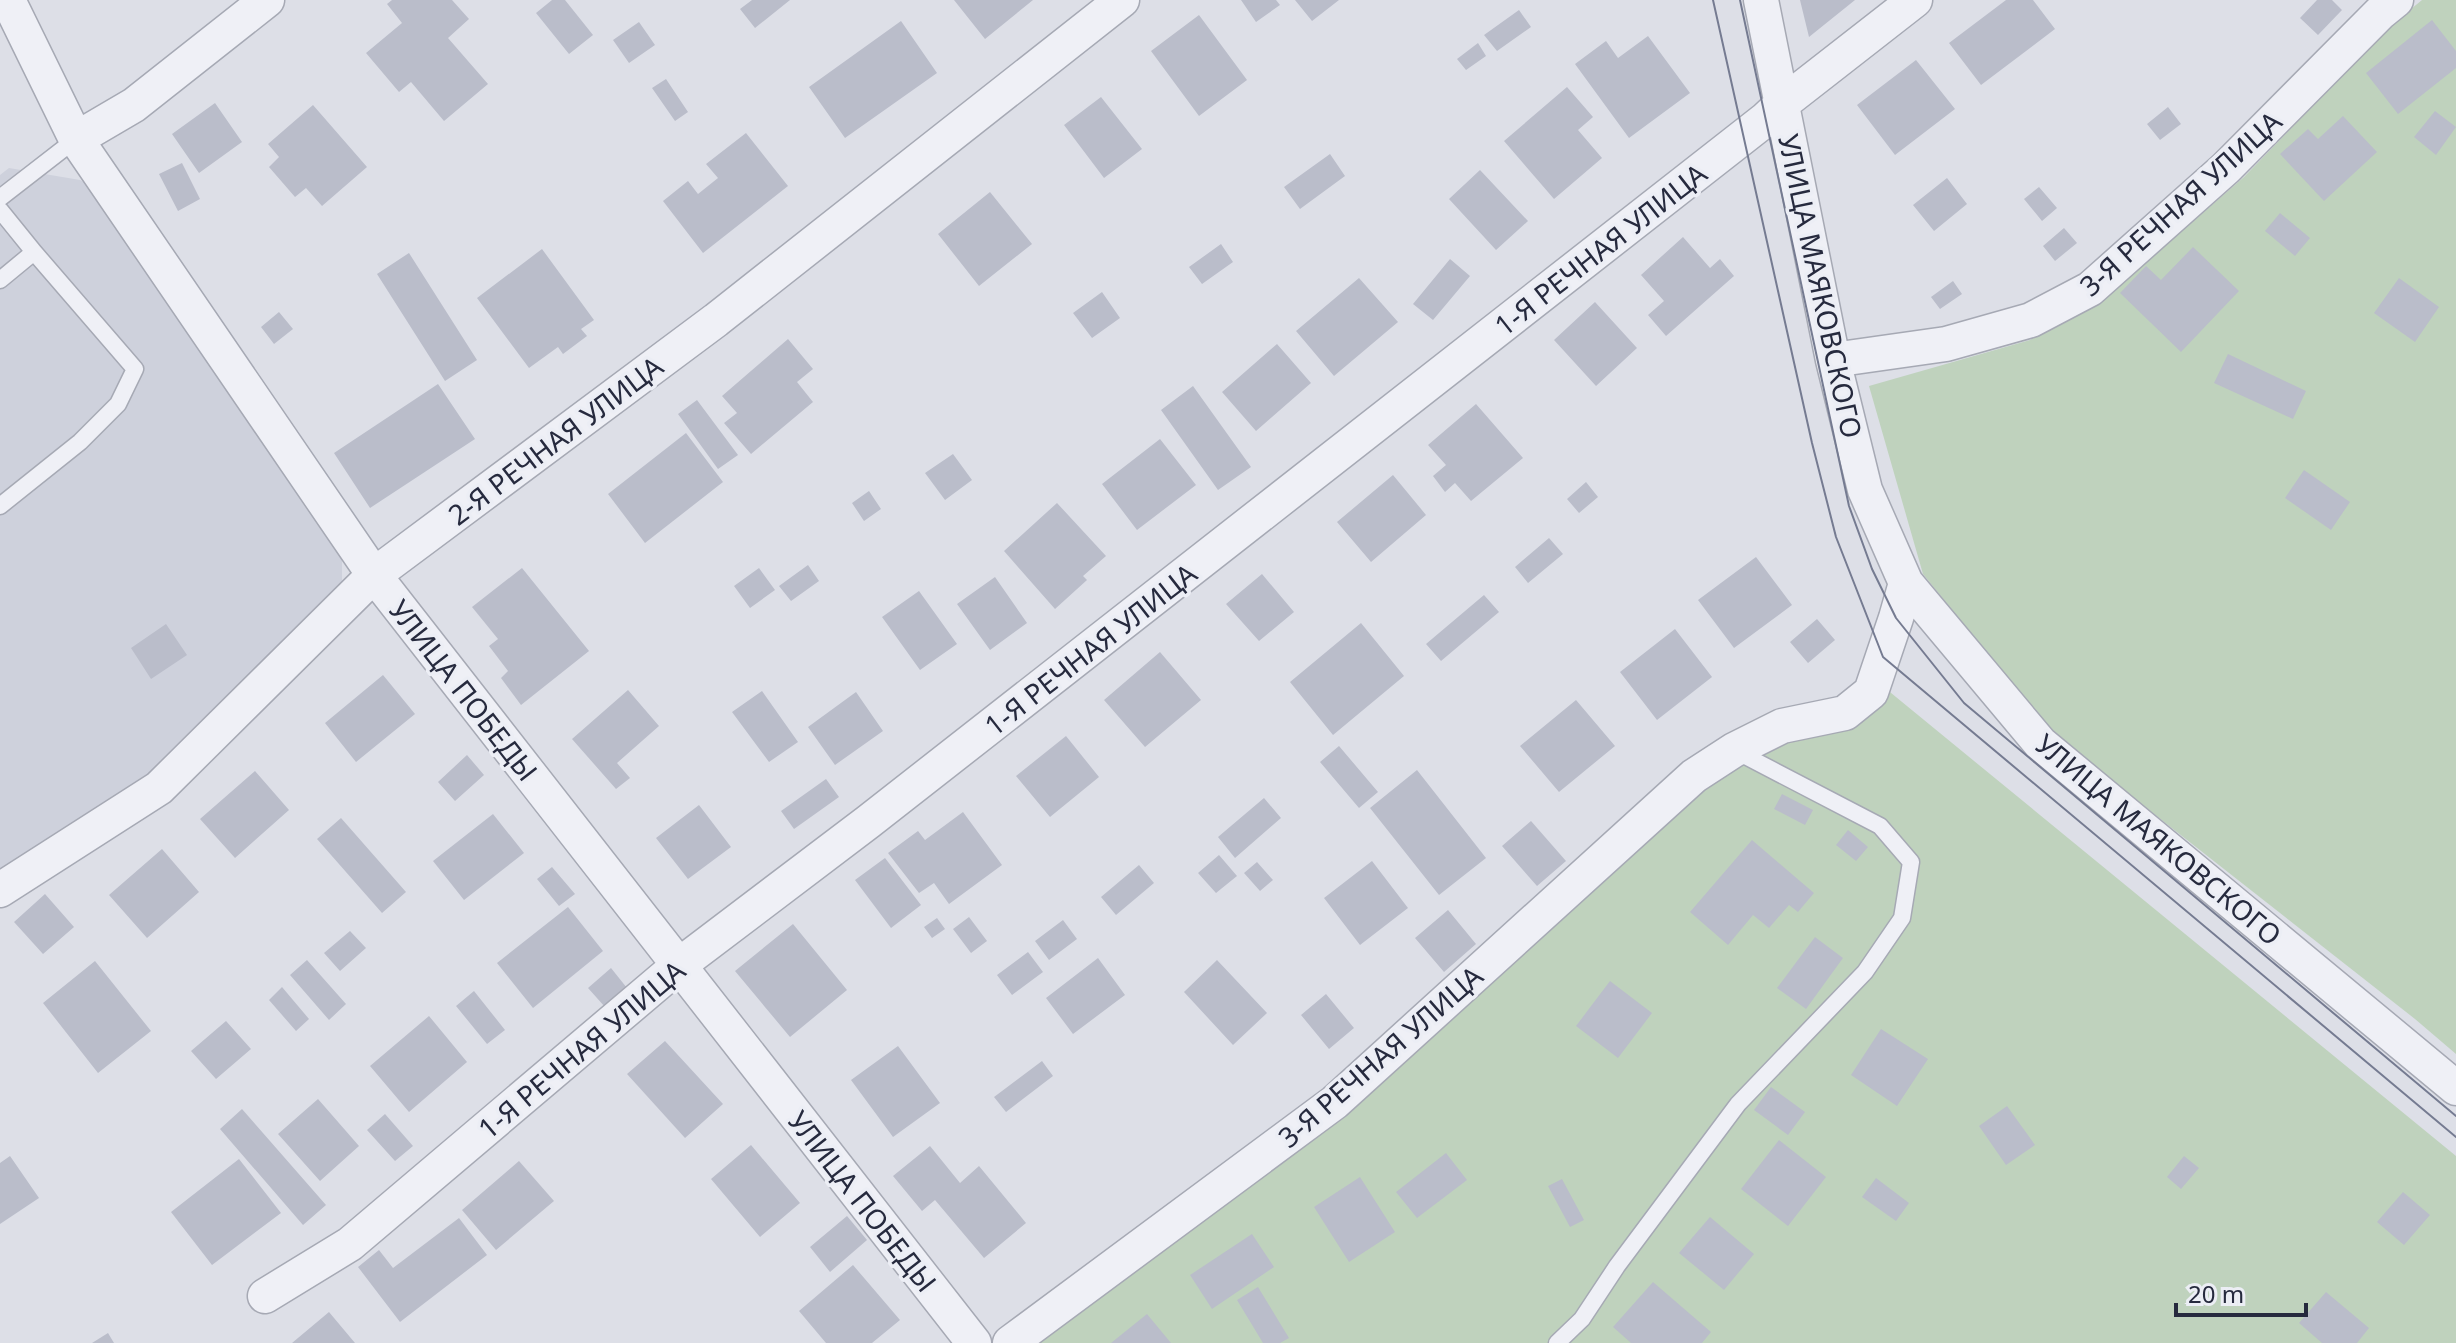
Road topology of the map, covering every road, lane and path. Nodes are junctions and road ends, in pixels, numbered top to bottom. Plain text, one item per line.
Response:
1 (8, 0) edge
2 (267, 0) edge
3 (1122, 0) edge
4 (1761, 0) edge
5 (1915, 0) edge
6 (2396, 0) edge
7 (1783, 103) junction
8 (76, 139) junction
9 (0, 198) edge
10 (0, 210) edge
11 (34, 252) junction
12 (0, 280) edge
13 (1833, 360) junction
14 (0, 506) edge
15 (374, 575) junction
16 (1906, 583) junction
17 (1734, 750) junction
18 (0, 890) edge
19 (678, 966) junction
20 (2456, 1088) edge
21 (265, 1296) dead end
22 (974, 1343) edge
23 (1010, 1343) edge
24 (1557, 1343) edge

1 - 8 street, УЛИЦА ПОБЕДЫ
2 - 8 street
3 - 15 street, 2-Я РЕЧНАЯ УЛИЦА
4 - 7 street, УЛИЦА МАЯКОВСКОГО
5 - 7 street, 1-Я РЕЧНАЯ УЛИЦА
6 - 13 street, 3-Я РЕЧНАЯ УЛИЦА
7 - 13 street, УЛИЦА МАЯКОВСКОГО
7 - 19 street, 1-Я РЕЧНАЯ УЛИЦА
8 - 9 lane
8 - 15 street, УЛИЦА ПОБЕДЫ
10 - 11 lane
11 - 12 lane
11 - 14 lane
13 - 16 street, УЛИЦА МАЯКОВСКОГО
15 - 18 street, 2-Я РЕЧНАЯ УЛИЦА
15 - 19 street, УЛИЦА ПОБЕДЫ
16 - 17 street, 3-Я РЕЧНАЯ УЛИЦА
16 - 20 street, УЛИЦА МАЯКОВСКОГО
17 - 23 street, 3-Я РЕЧНАЯ УЛИЦА
17 - 24 lane
19 - 21 street, 1-Я РЕЧНАЯ УЛИЦА
19 - 22 street, УЛИЦА ПОБЕДЫ

